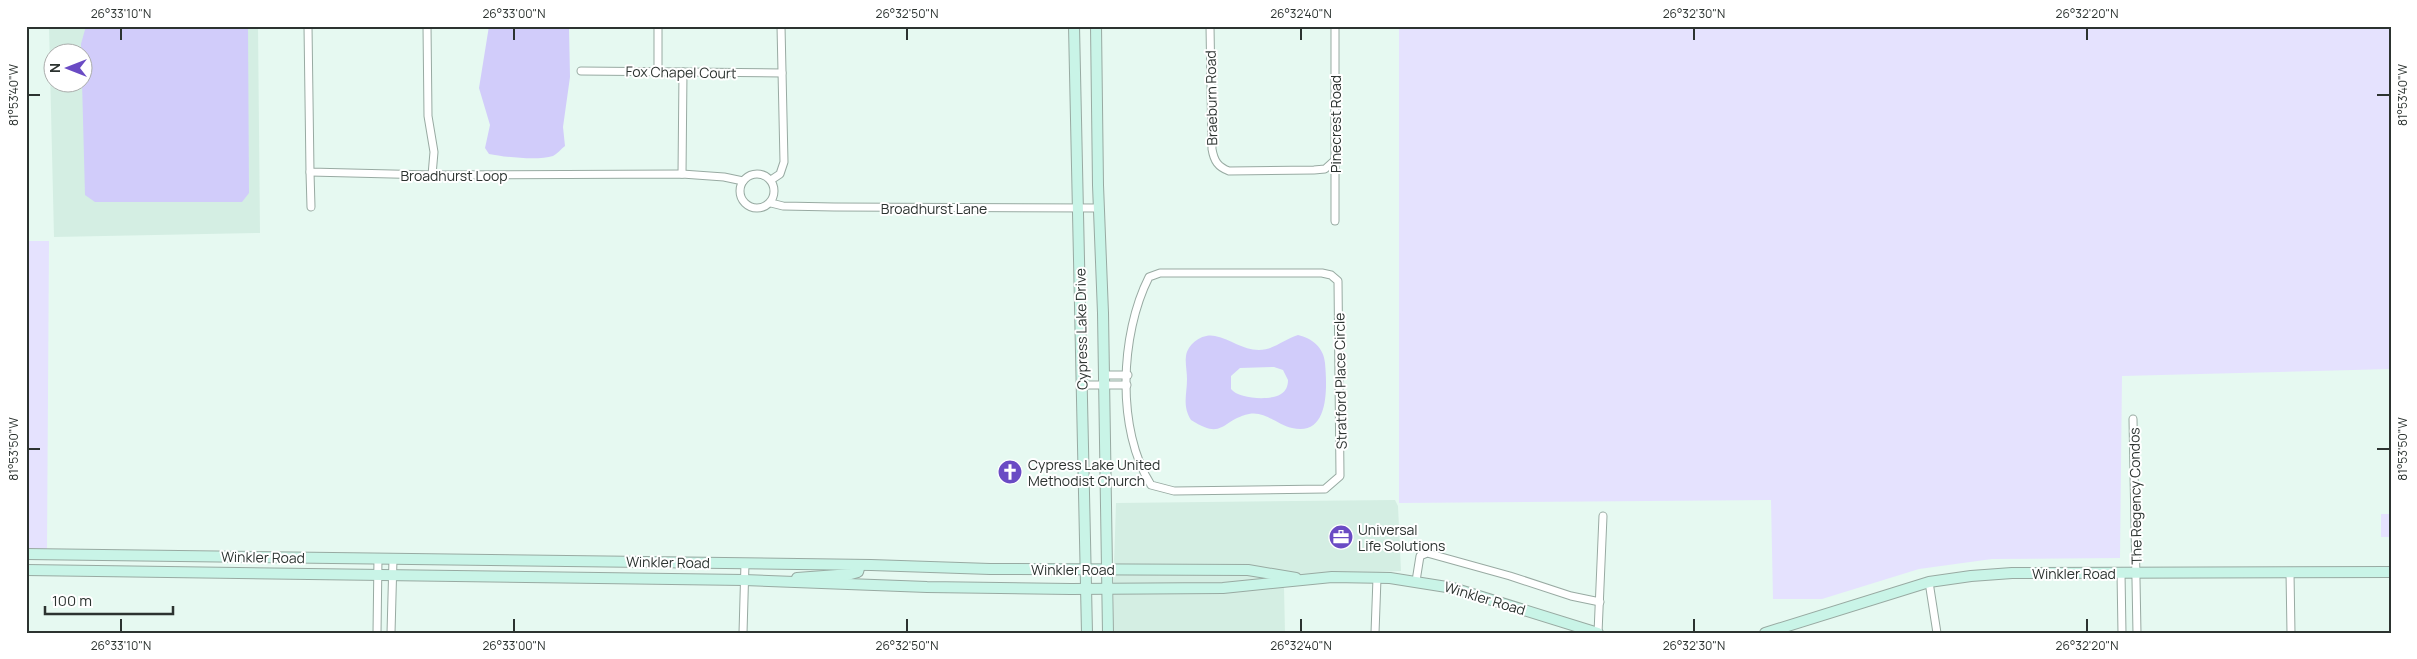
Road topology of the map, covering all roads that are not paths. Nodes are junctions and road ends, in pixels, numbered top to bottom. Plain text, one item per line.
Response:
1 (308, 26) edge
2 (427, 26) edge
3 (658, 26) edge
4 (781, 26) edge
5 (1074, 26) edge
6 (1096, 26) edge
7 (1210, 26) edge
8 (1335, 26) edge
9 (581, 71) dead end
10 (658, 71) junction
11 (683, 72) junction
12 (782, 73) junction
13 (1335, 160) junction
14 (310, 172) junction
15 (682, 174) junction
16 (432, 175) junction
17 (770, 180) junction
18 (743, 181) junction
19 (770, 203) junction
20 (311, 206) dead end
21 (1077, 208) junction
22 (1099, 208) junction
23 (1335, 222) dead end
24 (1128, 374) junction
25 (1105, 380) junction
26 (1083, 385) junction
27 (1127, 385) junction
28 (2133, 419) dead end
29 (1602, 516) dead end
30 (26, 554) edge
31 (378, 558) junction
32 (393, 559) junction
33 (745, 563) junction
34 (860, 565) junction
35 (1086, 569) junction
36 (1107, 569) junction
37 (26, 570) edge
38 (2391, 572) edge
39 (2121, 573) junction
40 (2136, 573) junction
41 (2290, 573) junction
42 (378, 574) junction
43 (393, 575) junction
44 (1377, 578) junction
45 (744, 580) junction
46 (1309, 580) junction
47 (784, 581) junction
48 (1416, 581) junction
49 (1928, 582) junction
50 (1086, 588) junction
51 (1107, 588) junction
52 (1600, 602) junction
53 (1785, 630) edge
54 (377, 633) edge
55 (391, 633) edge
56 (743, 633) edge
57 (1086, 633) edge
58 (1108, 633) edge
59 (1375, 633) edge
60 (1598, 633) edge
61 (1766, 633) edge
62 (1937, 633) edge
63 (2122, 633) edge
64 (2137, 633) edge
65 (2291, 633) edge

1 - 14 street
2 - 16 street
3 - 10 street
4 - 12 street
5 - 21 street, Cypress Lake Drive
6 - 22 street, Cypress Lake Drive
7 - 13 street, Braeburn Road
8 - 13 street, Pinecrest Road
9 - 10 street, Fox Chapel Court
10 - 11 street, Fox Chapel Court
11 - 12 street, Fox Chapel Court
11 - 15 street
12 - 17 street
13 - 23 street, Pinecrest Road
14 - 16 street, Broadhurst Loop
14 - 20 street
15 - 16 street, Broadhurst Loop
15 - 18 street, Broadhurst Loop
17 - 18 street, Broadhurst Loop
17 - 19 street
18 - 19 street
19 - 21 street, Broadhurst Lane
21 - 22 street, Broadhurst Lane
21 - 26 street, Cypress Lake Drive
22 - 25 street, Cypress Lake Drive
24 - 25 street
24 - 27 street, Stratford Place Circle
24 - 27 street, Stratford Place Circle
25 - 26 street
25 - 27 street
25 - 36 street, Cypress Lake Drive
26 - 35 street, Cypress Lake Drive
28 - 40 street, The Regency Condos
29 - 52 street
30 - 31 street, Winkler Road
31 - 32 street, Winkler Road
31 - 42 street
32 - 33 street, Winkler Road
32 - 43 street
33 - 34 street, Winkler Road
33 - 45 street
34 - 35 street, Winkler Road
34 - 47 street
35 - 36 street, Winkler Road
35 - 50 street, Cypress Lake Drive
36 - 46 street, Winkler Road
36 - 51 street, Cypress Lake Drive
37 - 42 street, Winkler Road
38 - 41 street, Winkler Road
39 - 40 street, Winkler Road
39 - 49 street, Winkler Road
39 - 63 street
40 - 41 street, Winkler Road
40 - 64 street, The Regency Condos
41 - 65 street
42 - 43 street, Winkler Road
42 - 54 street
43 - 45 street, Winkler Road
43 - 55 street
44 - 46 street, Winkler Road
44 - 48 street, Winkler Road
44 - 59 street
45 - 47 street, Winkler Road
45 - 56 street
46 - 51 street, Winkler Road
47 - 50 street, Winkler Road
48 - 52 street
48 - 60 street, Winkler Road
49 - 53 street, Winkler Road
49 - 62 street
50 - 51 street, Winkler Road
50 - 57 street, Cypress Lake Drive
51 - 58 street, Cypress Lake Drive
52 - 60 street
53 - 61 street, Winkler Road

